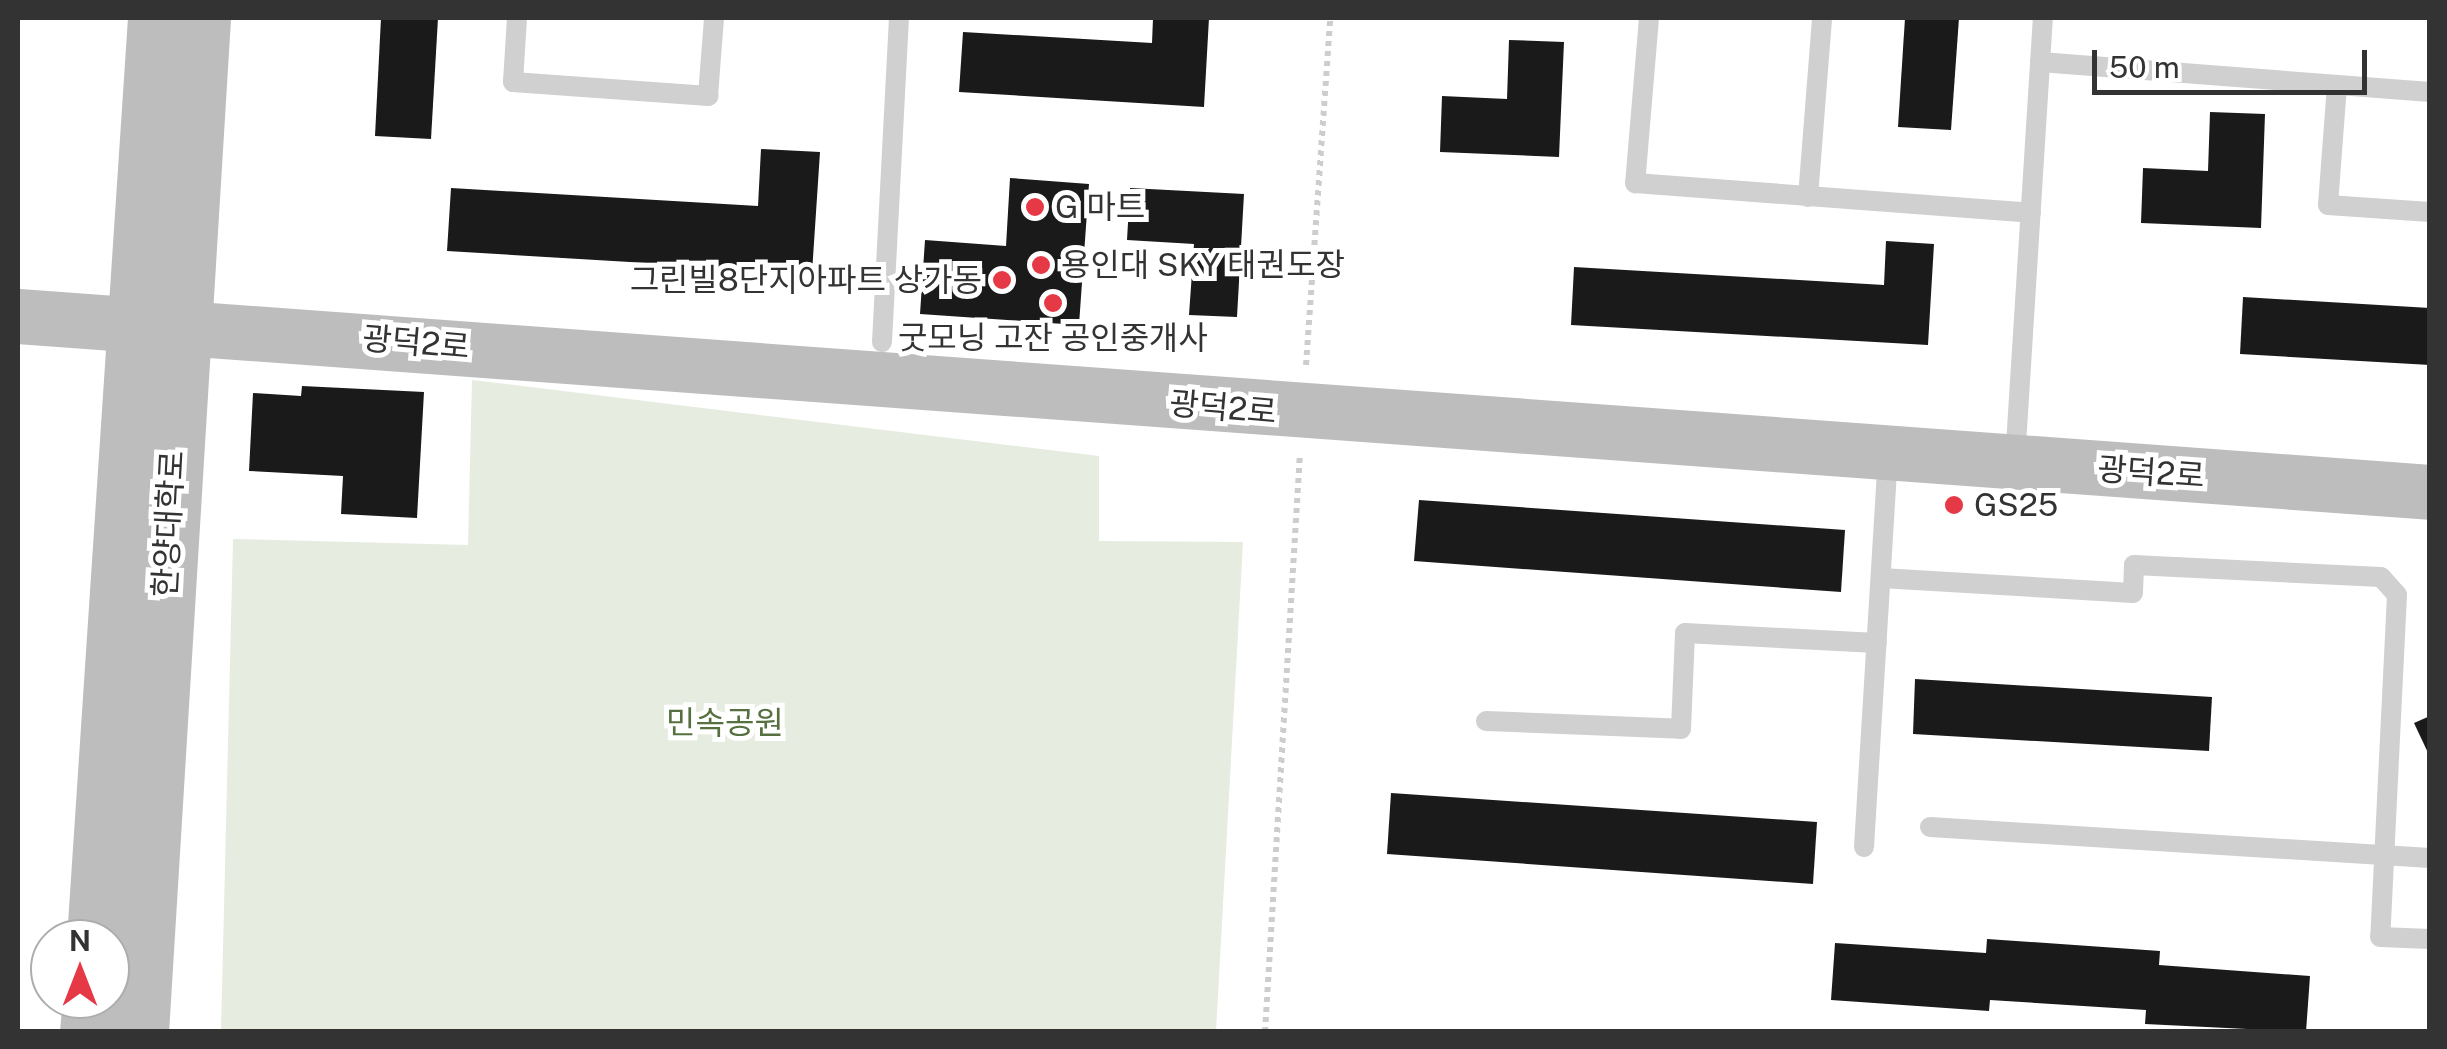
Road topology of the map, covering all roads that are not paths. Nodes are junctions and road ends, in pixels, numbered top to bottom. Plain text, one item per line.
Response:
1 (155, 18) edge
2 (202, 18) edge
3 (517, 18) edge
4 (714, 18) edge
5 (898, 18) edge
6 (1648, 18) edge
7 (1822, 18) edge
8 (2043, 18) edge
9 (2040, 62) junction
10 (2338, 86) junction
11 (2430, 92) edge
12 (1808, 197) junction
13 (2031, 212) junction
14 (2430, 212) edge
15 (18, 316) edge
16 (157, 323) junction
17 (882, 342) dead end
18 (1888, 454) junction
19 (2015, 463) junction
20 (2430, 492) edge
21 (1881, 578) junction
22 (1877, 644) junction
23 (1486, 721) dead end
24 (1930, 827) dead end
25 (1864, 847) dead end
26 (2384, 855) junction
27 (2430, 858) edge
28 (96, 919) edge
29 (2430, 939) edge
30 (141, 1032) edge

1 - 16 street, 한양대학로
2 - 16 street, 한양대학로
3 - 4 lane
5 - 17 lane
6 - 12 lane
7 - 12 lane
8 - 9 lane
9 - 10 lane
9 - 13 lane
10 - 11 lane
10 - 14 lane
12 - 13 lane
13 - 19 lane
15 - 16 street, 광덕2로
16 - 18 street, 광덕2로
16 - 28 street, 한양대학로
16 - 30 street, 한양대학로
18 - 19 street, 광덕2로
18 - 21 lane
19 - 20 street, 광덕2로
21 - 22 lane
21 - 26 lane
22 - 23 lane
22 - 25 lane
24 - 26 lane
26 - 27 lane
26 - 29 lane

